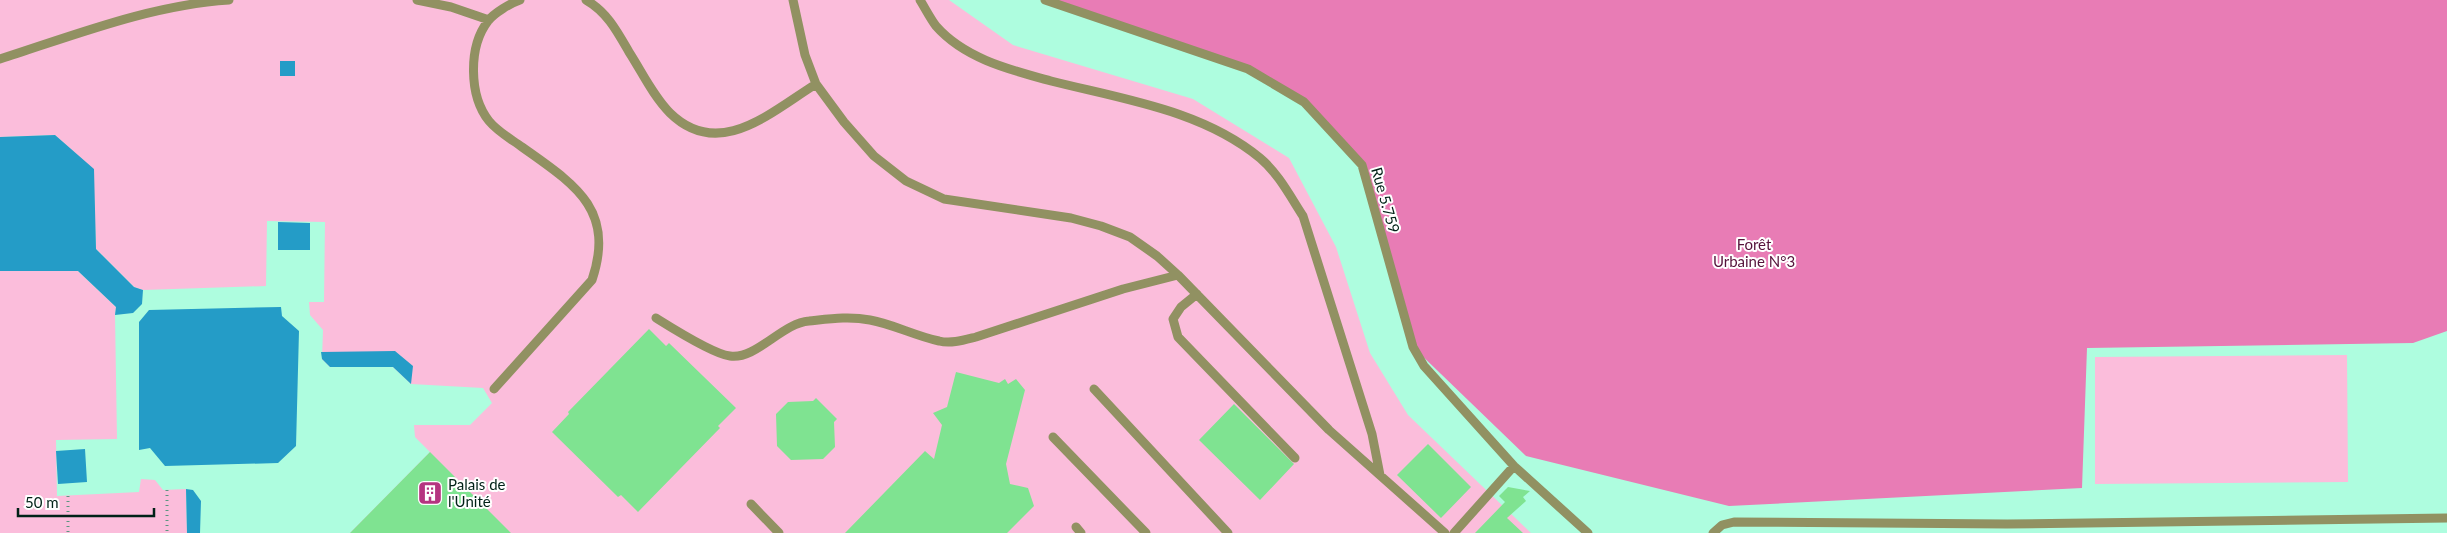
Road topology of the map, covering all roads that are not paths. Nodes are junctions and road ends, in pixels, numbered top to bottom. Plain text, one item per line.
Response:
1 (229, 0) edge
2 (418, 0) edge
3 (520, 0) edge
4 (586, 0) edge
5 (793, 0) edge
6 (920, 0) edge
7 (1045, 0) edge
8 (489, 20) junction
9 (0, 59) edge
10 (816, 84) junction
11 (1178, 274) junction
12 (1196, 294) junction
13 (656, 318) dead end
14 (494, 389) dead end
15 (1094, 389) dead end
16 (1054, 437) dead end
17 (1296, 458) dead end
18 (1514, 466) junction
19 (1380, 476) junction
20 (751, 504) dead end
21 (2447, 518) edge
22 (2007, 524) junction
23 (779, 533) edge
24 (1146, 533) edge
25 (1228, 533) edge
26 (1445, 533) edge
27 (1454, 533) edge
28 (1588, 533) edge
29 (1713, 533) edge
30 (2015, 533) edge

1 - 9 lane
2 - 8 lane
3 - 8 lane
4 - 10 lane
5 - 10 lane
6 - 19 lane
7 - 18 lane, Rue 5.759
8 - 14 lane
10 - 11 lane
11 - 12 lane
11 - 13 lane
12 - 17 lane
12 - 19 lane
15 - 25 lane
16 - 24 lane
18 - 27 lane
18 - 28 lane, Rue 5.759
19 - 26 lane
20 - 23 lane
21 - 22 lane
22 - 29 lane
22 - 30 lane

